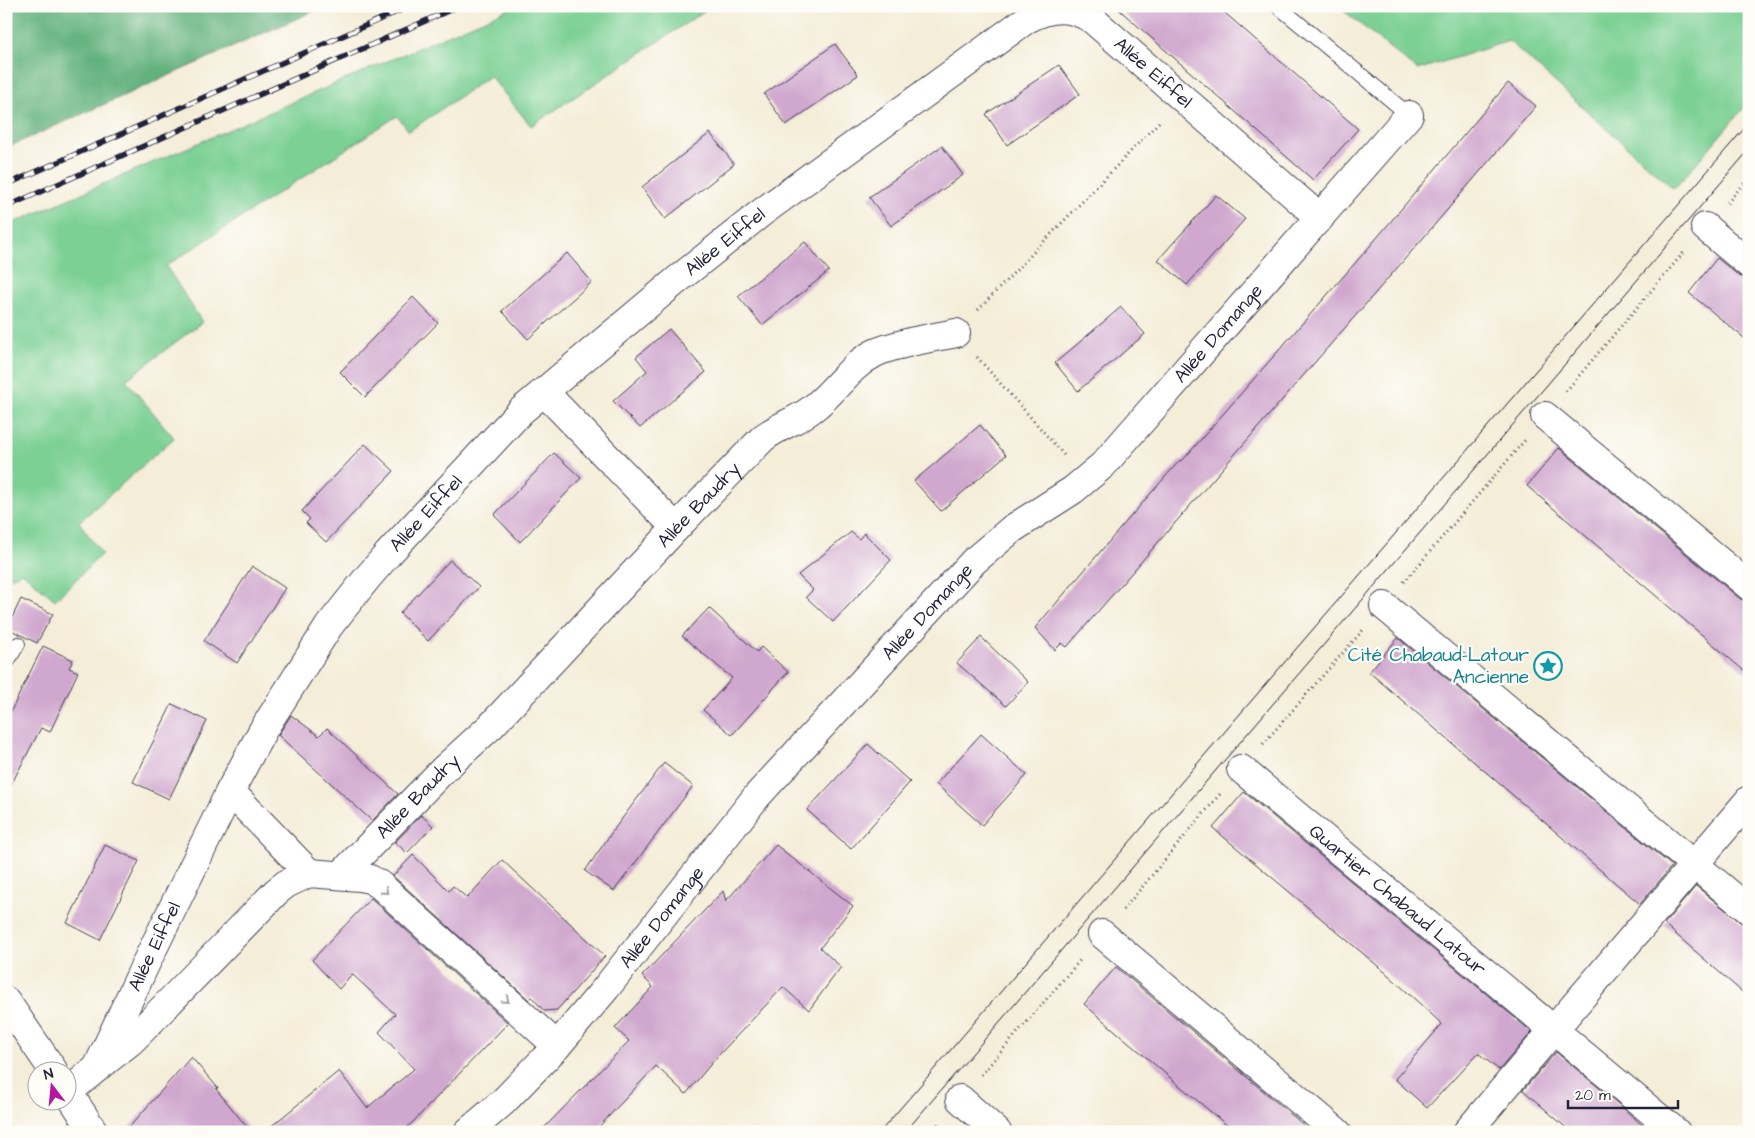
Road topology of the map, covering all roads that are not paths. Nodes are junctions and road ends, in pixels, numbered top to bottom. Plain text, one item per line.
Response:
1 (1278, 6) edge
2 (1409, 115) joint
3 (1320, 218) junction
4 (1705, 227) road end
5 (1749, 264) edge
6 (956, 333) road end
7 (544, 392) junction
8 (1545, 416) road end
9 (676, 528) junction
10 (1749, 586) edge
11 (1384, 606) road end
12 (18, 644) dead end
13 (6, 664) edge
14 (1241, 769) road end
15 (230, 792) junction
16 (1749, 800) edge
17 (1694, 864) junction
18 (309, 873) junction
19 (341, 875) junction
20 (1749, 910) edge
21 (1102, 934) road end
22 (6, 1001) edge
23 (1554, 1030) junction
24 (557, 1046) junction
25 (46, 1060) edge
26 (97, 1068) junction
27 (78, 1084) edge
28 (960, 1099) road end
29 (78, 1107) edge
30 (94, 1132) edge
31 (468, 1132) edge
32 (997, 1132) edge
33 (1337, 1132) edge
34 (1467, 1132) edge
35 (1676, 1132) edge

1 - 2 lane
2 - 3 street, Allée Domange
3 - 7 street, Allée Eiffel
3 - 24 street, Allée Domange
4 - 5 street
6 - 9 street, Allée Baudry
7 - 9 street
7 - 15 street, Allée Eiffel
8 - 10 street
9 - 19 street, Allée Baudry
11 - 17 street
12 - 13 lane
14 - 23 street, Quartier Chabaud Latour
15 - 18 street
15 - 26 street, Allée Eiffel
16 - 17 street
17 - 20 street
17 - 23 street
18 - 19 street
18 - 26 street
19 -> 24 street
21 - 33 street
22 - 25 street
23 - 34 street
23 - 35 street, Quartier Chabaud Latour
24 - 31 street, Allée Domange
26 - 27 street, Allée Eiffel
28 - 32 street
29 - 30 street

